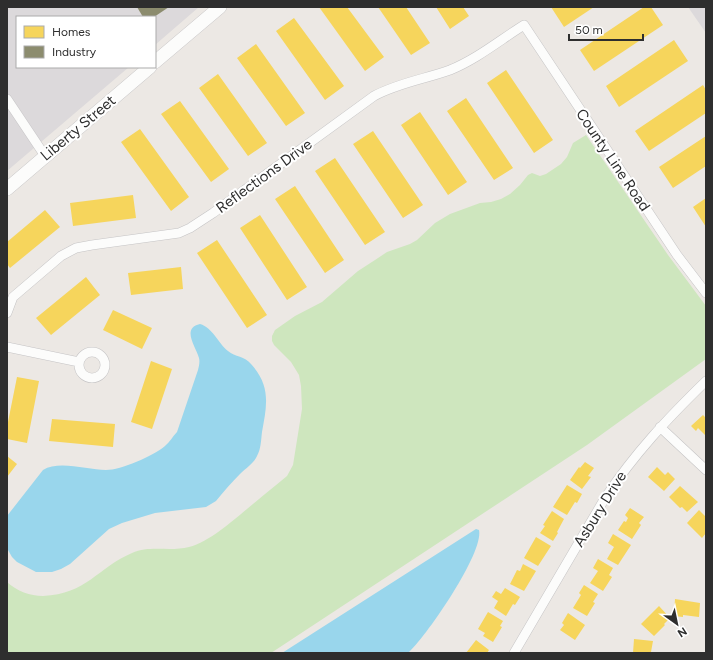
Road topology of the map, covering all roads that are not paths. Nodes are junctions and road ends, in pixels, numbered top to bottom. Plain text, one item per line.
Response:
1 (220, 7) edge
2 (524, 24) joint
3 (156, 61) edge
4 (149, 68) edge
5 (7, 99) edge
6 (45, 156) junction
7 (7, 189) edge
8 (706, 293) edge
9 (7, 313) edge
10 (7, 347) edge
11 (79, 362) dead end
12 (706, 381) edge
13 (660, 427) junction
14 (706, 470) edge
15 (514, 653) edge

1 - 3 street
2 - 8 street, County Line Road
2 - 9 street, Reflections Drive
4 - 6 street, Liberty Street
5 - 6 street
6 - 7 street, Liberty Street
10 - 11 street
12 - 13 street, Asbury Drive
13 - 14 street
13 - 15 street, Asbury Drive

